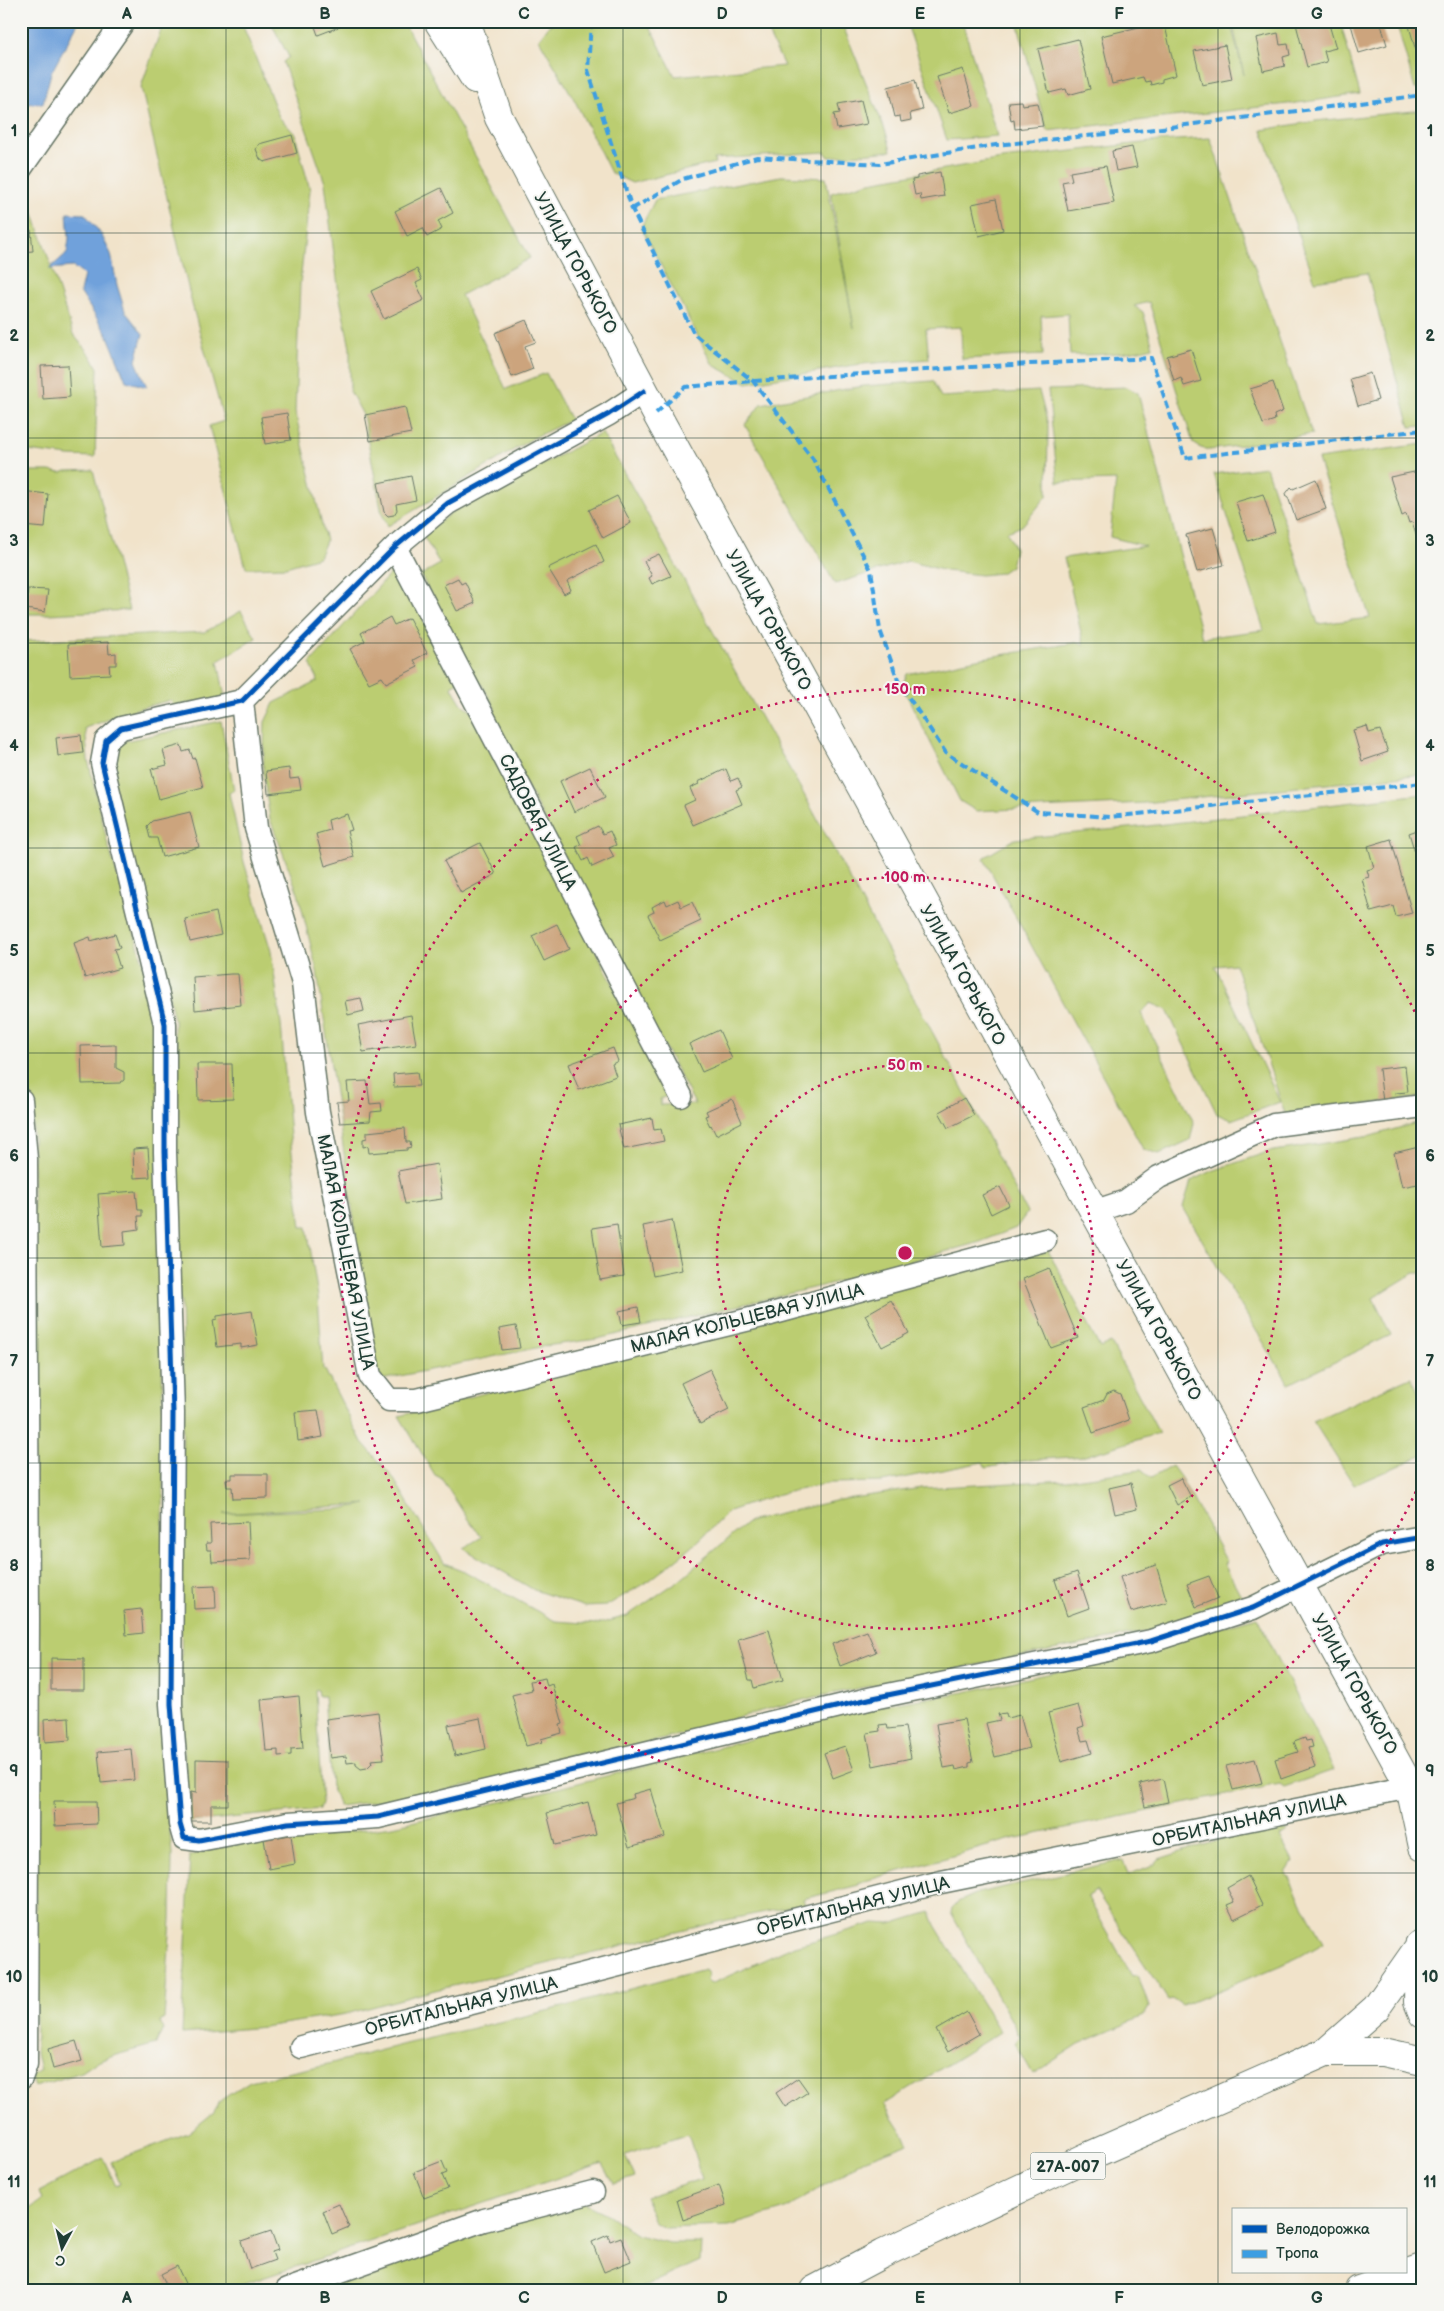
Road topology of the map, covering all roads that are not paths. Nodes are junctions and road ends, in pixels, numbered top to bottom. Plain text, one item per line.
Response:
1 (124, 21) edge
2 (438, 21) edge
3 (466, 21) edge
4 (499, 118) junction
5 (21, 168) edge
6 (644, 391) junction
7 (395, 547) junction
8 (242, 701) junction
9 (681, 1096) dead end
10 (21, 1100) edge
11 (1423, 1106) edge
12 (1093, 1212) junction
13 (1045, 1240) dead end
14 (1423, 1537) edge
15 (1300, 1584) junction
16 (1417, 1792) edge
17 (1423, 1847) edge
18 (1420, 1940) edge
19 (1423, 2014) edge
20 (301, 2047) dead end
21 (1326, 2052) junction
22 (1423, 2061) edge
23 (21, 2078) edge
24 (593, 2192) dead end
25 (1423, 2268) edge
26 (1406, 2274) edge
27 (1406, 2274) edge
28 (287, 2290) edge
29 (814, 2290) edge
30 (1360, 2290) edge

1 - 5 street
2 - 4 main road
3 - 4 main road, УЛИЦА ГОРЬКОГО
4 - 6 main road, УЛИЦА ГОРЬКОГО
6 - 7 street
6 - 12 main road, УЛИЦА ГОРЬКОГО
7 - 8 street
7 - 9 street, САДОВАЯ УЛИЦА
8 - 13 street, МАЛАЯ КОЛЬЦЕВАЯ УЛИЦА
8 - 15 street
10 - 23 street
11 - 12 street
12 - 15 main road, УЛИЦА ГОРЬКОГО
14 - 15 street
15 - 16 main road, УЛИЦА ГОРЬКОГО
16 - 17 main road, УЛИЦА ГОРЬКОГО
16 - 20 street, ОРБИТАЛЬНАЯ УЛИЦА
18 - 19 main road
18 - 21 main road, 27А-007
21 - 22 main road, 27А-007
21 - 29 main road, 27А-007
24 - 28 street
25 - 26 main road
27 - 30 main road

